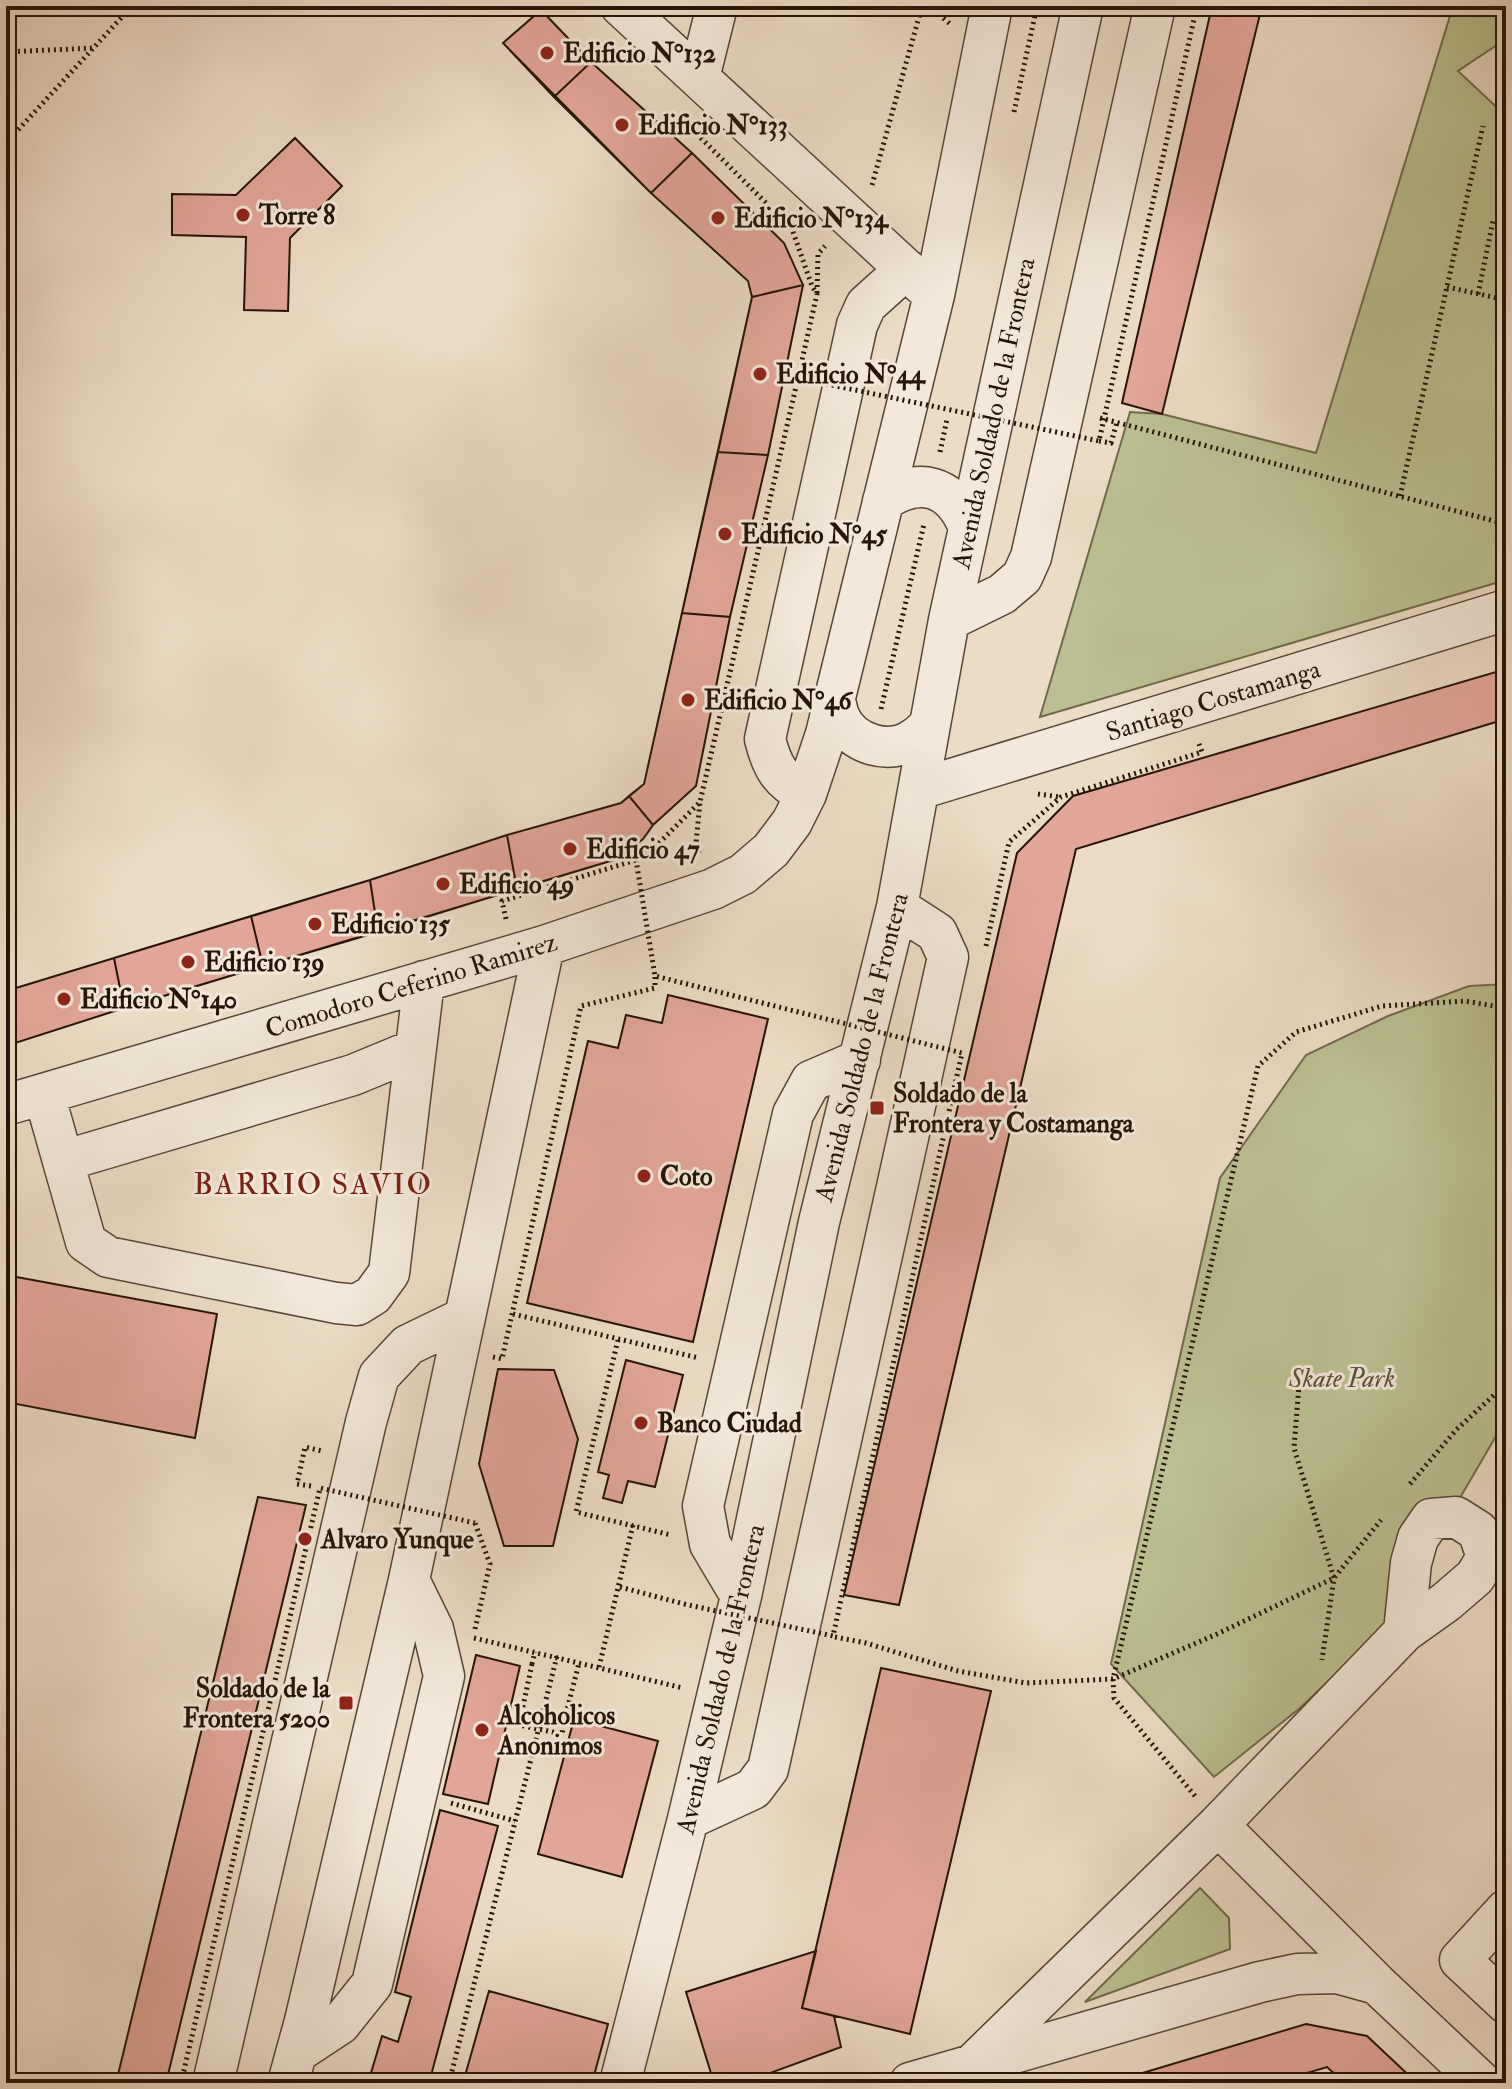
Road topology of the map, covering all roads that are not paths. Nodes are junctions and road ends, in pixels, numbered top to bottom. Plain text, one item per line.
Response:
1 (621, 6) edge
2 (717, 6) edge
3 (992, 6) edge
4 (1083, 6) edge
5 (1155, 6) edge
6 (699, 78) junction
7 (920, 282) junction
8 (883, 501) junction
9 (968, 525) junction
10 (1506, 610) edge
11 (949, 620) junction
12 (834, 697) junction
13 (930, 725) junction
14 (919, 789) junction
15 (799, 808) junction
16 (897, 907) junction
17 (544, 946) junction
18 (424, 981) junction
19 (416, 1049) junction
20 (860, 1060) junction
21 (44, 1094) junction
22 (6, 1105) edge
23 (63, 1161) junction
24 (464, 1318) junction
25 (409, 1580) junction
26 (741, 1596) junction
27 (1404, 1632) dead end
28 (688, 1819) junction
29 (1218, 1825) junction
30 (1506, 1910) edge
31 (1377, 1984) junction
32 (1506, 2003) edge
33 (971, 2066) junction
34 (292, 2068) edge
35 (213, 2083) edge
36 (620, 2083) edge
37 (910, 2083) edge
38 (1482, 2083) edge

1 - 6 street
2 - 6 street
3 - 7 street
4 - 9 street, Avenida Soldado de la Frontera
5 - 11 street
6 - 7 street
7 - 8 street
7 - 15 street
8 - 9 street
8 - 12 street
9 - 11 street, Avenida Soldado de la Frontera
10 - 14 street, Santiago Costamanga
11 - 13 street, Avenida Soldado de la Frontera
12 - 13 street
12 - 15 street
13 - 14 street, Avenida Soldado de la Frontera
14 - 16 street, Avenida Soldado de la Frontera
15 - 17 street, Comodoro Ceferino Ramirez
16 - 20 street, Avenida Soldado de la Frontera
16 - 28 street
17 - 18 street, Comodoro Ceferino Ramirez
17 - 24 street
18 - 19 street
18 - 21 street, Comodoro Ceferino Ramirez
19 - 23 street
19 - 23 street
20 - 26 street, Avenida Soldado de la Frontera
20 - 26 street
21 - 22 street, Comodoro Ceferino Ramirez
21 - 23 street
24 - 25 street
24 - 35 street
25 - 34 street
25 - 34 street
26 - 28 street, Avenida Soldado de la Frontera
27 - 29 street
28 - 36 street, Avenida Soldado de la Frontera
29 - 31 street
29 - 33 street
30 - 32 street
31 - 33 street
31 - 38 street
33 - 37 street

